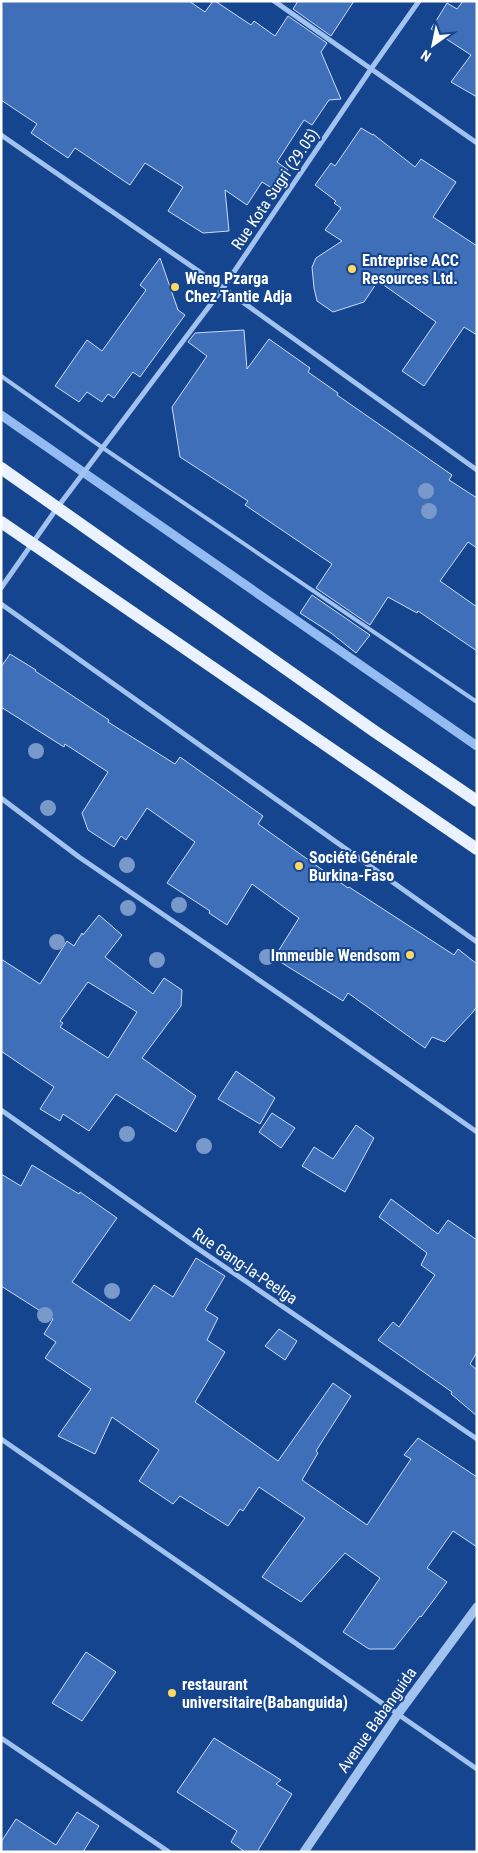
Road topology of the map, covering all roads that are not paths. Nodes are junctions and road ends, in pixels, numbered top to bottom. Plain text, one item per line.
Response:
1 (274, 1) edge
2 (419, 1) edge
3 (371, 69) junction
4 (1, 134) edge
5 (477, 143) edge
6 (223, 288) junction
7 (1, 376) edge
8 (103, 448) junction
9 (1, 468) edge
10 (477, 470) edge
11 (57, 508) junction
12 (1, 522) edge
13 (32, 544) junction
14 (1, 588) edge
15 (1, 604) edge
16 (477, 702) edge
17 (1, 798) edge
18 (477, 801) edge
19 (477, 850) edge
20 (477, 942) edge
21 (1, 1110) edge
22 (477, 1132) edge
23 (1, 1439) edge
24 (477, 1439) edge
25 (477, 1607) edge
26 (398, 1714) junction
27 (1, 1738) edge
28 (477, 1769) edge
29 (169, 1852) edge
30 (304, 1852) edge

1 - 3 street
2 - 3 street, Rue Kota Sugri (29.05)
3 - 5 street
3 - 6 street, Rue Kota Sugri (29.05)
4 - 6 street
6 - 8 street, Rue Kota Sugri (29.05)
6 - 10 street
7 - 8 lane
8 - 11 street, Rue Kota Sugri (29.05)
8 - 16 lane
9 - 11 main road
11 - 13 street, Rue Kota Sugri (29.05)
11 - 18 main road
12 - 13 main road
13 - 14 street, Rue Kota Sugri (29.05)
13 - 19 main road
15 - 20 street
17 - 22 street
21 - 24 street, Rue Gang-la-Peelga
23 - 26 street
25 - 26 street, Avenue Babanguida
26 - 28 street
26 - 30 street, Avenue Babanguida
27 - 29 street

